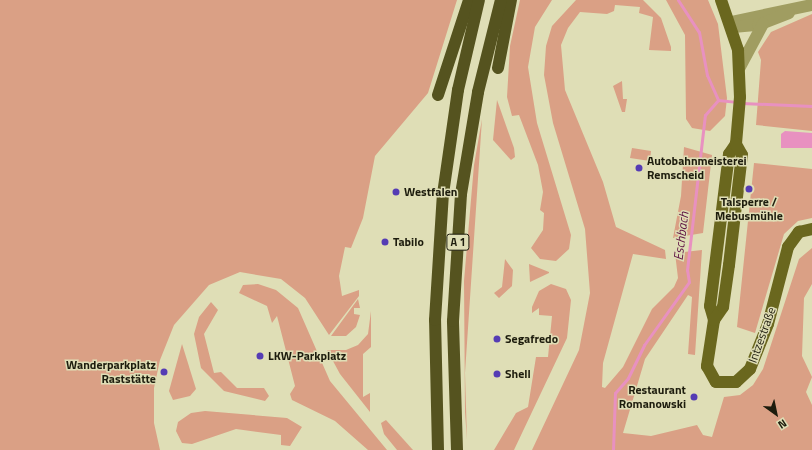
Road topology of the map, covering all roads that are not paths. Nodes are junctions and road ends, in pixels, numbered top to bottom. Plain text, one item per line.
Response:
1 (469, 0) edge
2 (479, 0) edge
3 (501, 0) edge
4 (511, 0) edge
5 (721, 0) edge
6 (812, 5) edge
7 (799, 8) junction
8 (763, 24) junction
9 (732, 25) junction
10 (740, 67) junction
11 (498, 68) dead end
12 (438, 95) dead end
13 (812, 229) edge
14 (438, 450) edge
15 (456, 450) edge

1 - 12 highway
2 - 14 highway, A 1
3 - 15 highway, A 1
4 - 11 highway
5 - 9 main road
6 - 7 street
7 - 8 street
7 - 9 street
8 - 9 street
8 - 10 street
9 - 10 main road
10 - 13 main road, Intzestraße

